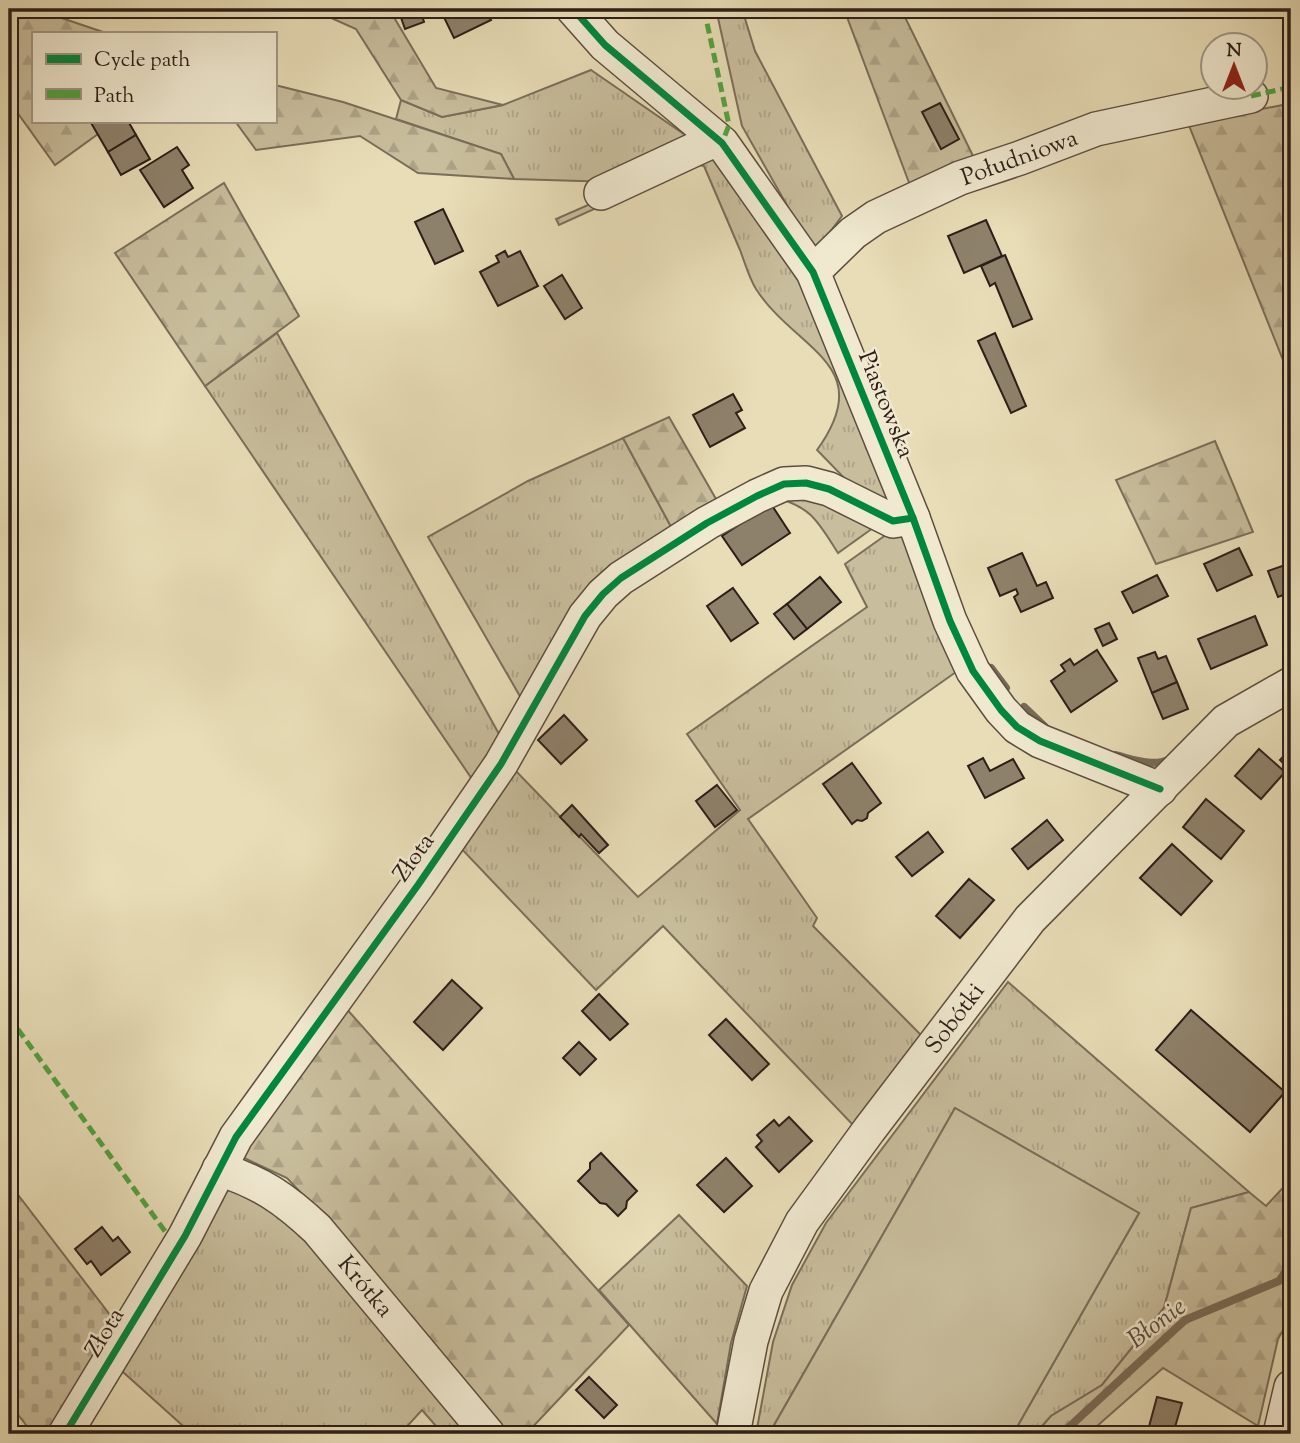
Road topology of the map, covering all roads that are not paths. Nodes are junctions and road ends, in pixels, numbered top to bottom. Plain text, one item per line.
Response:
1 (573, 9) edge
2 (1223, 102) edge
3 (717, 139) junction
4 (601, 193) dead end
5 (813, 272) junction
6 (913, 518) junction
7 (1291, 684) edge
8 (1160, 789) junction
9 (219, 1169) junction
10 (1291, 1387) edge
11 (65, 1434) edge
12 (488, 1434) edge
13 (733, 1434) edge
14 (1280, 1434) edge

1 - 3 street, Piastowska
2 - 5 street, Południowa
3 - 4 street
3 - 5 street, Piastowska
5 - 6 street, Piastowska
6 - 8 street, Piastowska
6 - 9 street, Złota
7 - 8 street, Sobótki
8 - 13 street, Sobótki
9 - 11 street, Złota
9 - 12 street, Krótka
10 - 14 street

